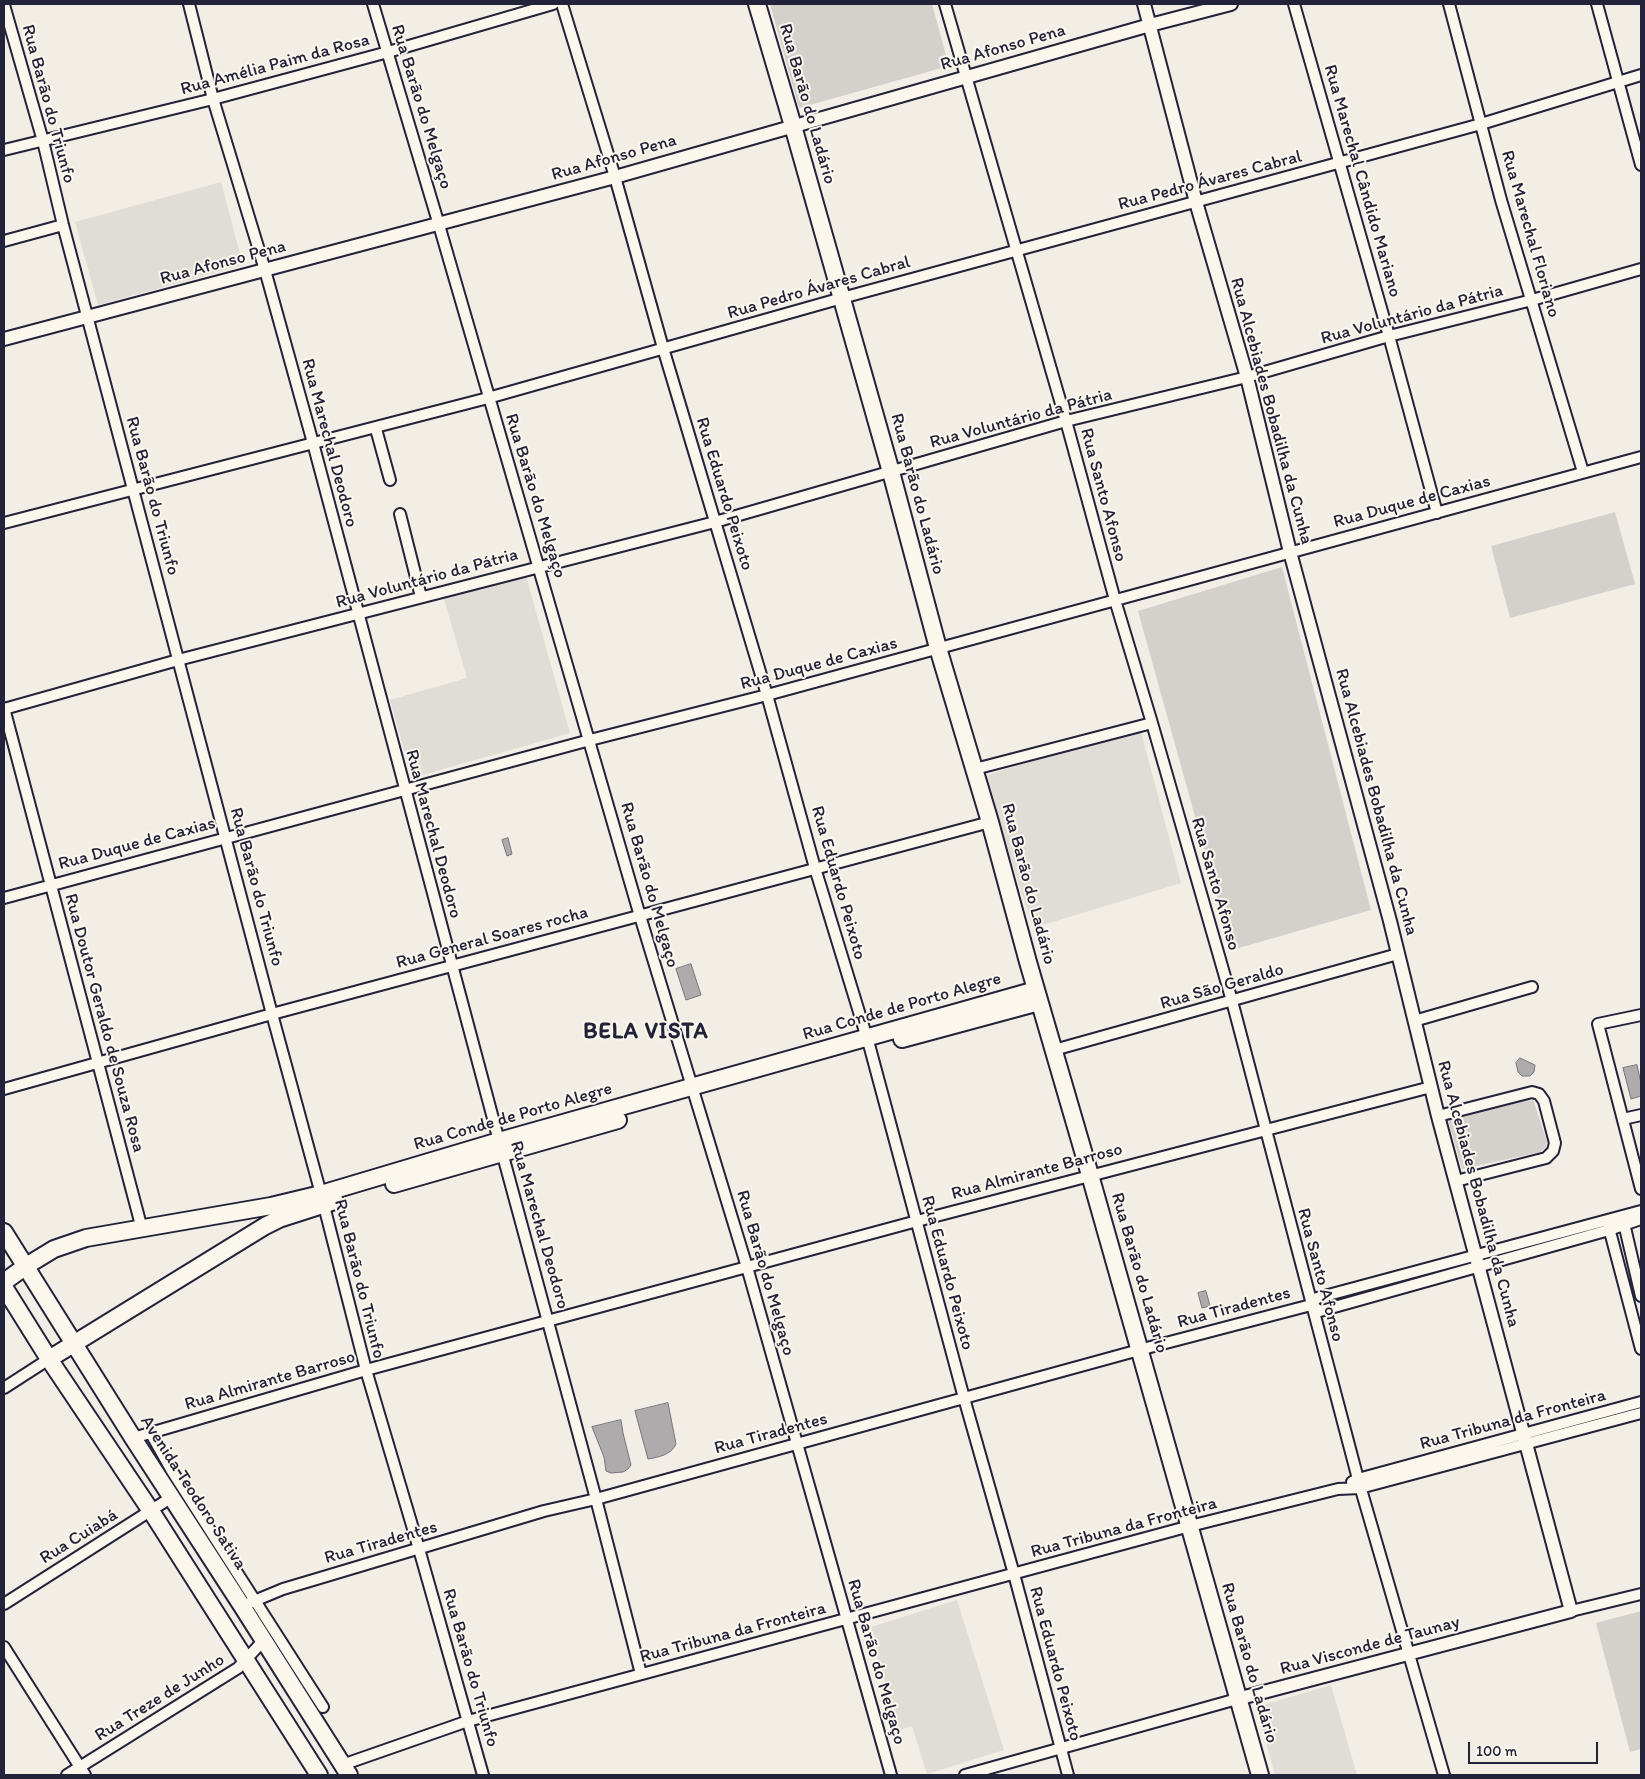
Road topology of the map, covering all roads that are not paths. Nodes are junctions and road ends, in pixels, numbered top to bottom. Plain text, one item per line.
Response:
1 (189, 4) edge
2 (373, 4) edge
3 (553, 4) edge
4 (562, 4) edge
5 (757, 4) edge
6 (945, 4) edge
7 (1144, 4) edge
8 (1231, 4) edge
9 (1294, 4) edge
10 (1448, 4) edge
11 (1597, 4) edge
12 (4, 5) edge
13 (1150, 25) junction
14 (388, 52) junction
15 (1641, 75) edge
16 (966, 77) junction
17 (1617, 82) junction
18 (214, 99) junction
19 (1481, 124) junction
20 (793, 126) junction
21 (43, 140) junction
22 (4, 150) edge
23 (1339, 162) junction
24 (1641, 165) edge
25 (615, 177) junction
26 (1196, 202) junction
27 (439, 224) junction
28 (63, 226) junction
29 (4, 241) edge
30 (1017, 250) junction
31 (1641, 269) edge
32 (265, 270) junction
33 (842, 298) junction
34 (1532, 300) junction
35 (88, 318) junction
36 (1389, 336) junction
37 (4, 339) edge
38 (664, 348) junction
39 (1248, 377) junction
40 (488, 398) junction
41 (1066, 421) junction
42 (376, 428) junction
43 (313, 443) junction
44 (1641, 457) edge
45 (891, 472) junction
46 (1583, 472) junction
47 (390, 480) dead end
48 (133, 489) junction
49 (1437, 513) junction
50 (400, 514) dead end
51 (715, 522) junction
52 (4, 523) edge
53 (1290, 552) junction
54 (539, 566) junction
55 (421, 597) junction
56 (1114, 600) junction
57 (357, 614) junction
58 (938, 648) junction
59 (178, 660) junction
60 (767, 695) junction
61 (4, 709) edge
62 (1152, 723) junction
63 (590, 740) junction
64 (975, 769) junction
65 (405, 789) junction
66 (990, 822) junction
67 (226, 837) junction
68 (815, 868) junction
69 (50, 885) junction
70 (4, 898) edge
71 (640, 916) junction
72 (1398, 954) junction
73 (452, 965) junction
74 (1532, 987) dead end
75 (1038, 996) junction
76 (1232, 1001) junction
77 (272, 1014) junction
78 (1641, 1015) edge
79 (1414, 1021) junction
80 (868, 1042) junction
81 (1054, 1050) junction
82 (98, 1064) junction
83 (1431, 1086) junction
84 (4, 1089) edge
85 (694, 1093) junction
86 (1641, 1115) edge
87 (1438, 1116) junction
88 (1623, 1120) junction
89 (1264, 1129) junction
90 (500, 1147) junction
91 (1090, 1175) junction
92 (1456, 1181) junction
93 (1641, 1189) edge
94 (322, 1199) junction
95 (1641, 1211) edge
96 (1641, 1219) edge
97 (917, 1221) junction
98 (1623, 1221) junction
99 (1608, 1225) junction
100 (142, 1229) junction
101 (4, 1232) edge
102 (1477, 1260) junction
103 (26, 1266) junction
104 (747, 1267) junction
105 (4, 1282) edge
106 (4, 1287) edge
107 (1641, 1296) edge
108 (1311, 1305) junction
109 (548, 1321) junction
110 (73, 1343) junction
111 (1641, 1349) edge
112 (1139, 1350) junction
113 (49, 1359) junction
114 (366, 1370) junction
115 (4, 1388) edge
116 (964, 1398) junction
117 (1641, 1402) edge
118 (1641, 1413) edge
119 (150, 1432) junction
120 (133, 1438) junction
121 (1524, 1439) junction
122 (797, 1444) junction
123 (1359, 1484) junction
124 (172, 1497) junction
125 (596, 1498) junction
126 (150, 1512) junction
127 (1190, 1526) junction
128 (419, 1549) junction
129 (1014, 1574) junction
130 (1641, 1594) edge
131 (248, 1603) junction
132 (4, 1604) edge
133 (1571, 1611) junction
134 (847, 1620) junction
135 (264, 1640) junction
136 (4, 1647) edge
137 (1410, 1654) junction
138 (246, 1660) junction
139 (641, 1674) junction
140 (1237, 1699) junction
141 (323, 1707) dead end
142 (468, 1721) junction
143 (1061, 1748) junction
144 (346, 1770) edge
145 (82, 1771) edge
146 (67, 1775) edge
147 (318, 1775) edge
148 (483, 1775) edge
149 (891, 1775) edge
150 (965, 1775) edge
151 (1068, 1775) edge
152 (1260, 1775) edge
153 (1444, 1775) edge

1 - 18 street, Rua Marechal Deodoro
2 - 14 street, Rua Barão do Melgaço
3 - 14 street, Rua Amélia Paim da Rosa
4 - 25 street, Rua Eduardo Peixoto
5 - 20 main road, Rua Barão do Ladário
6 - 16 street, Rua Santo Afonso
7 - 13 street, Rua Alcebiades Bobadilha da Cunha
8 - 13 street, Rua Afonso Pena
9 - 23 street, Rua Marechal Cândido Mariano
10 - 19 street, Rua Marechal Floriano
11 - 17 street
12 - 21 street, Rua Barão do Triunfo
13 - 16 street, Rua Afonso Pena
13 - 26 street, Rua Alcebiades Bobadilha da Cunha
14 - 18 street, Rua Amélia Paim da Rosa
14 - 27 street, Rua Barão do Melgaço
15 - 17 street, Rua Pedro Ávares Cabral
16 - 20 street, Rua Afonso Pena
16 - 30 street, Rua Santo Afonso
17 - 19 street, Rua Pedro Ávares Cabral
17 - 24 street
18 - 21 street, Rua Amélia Paim da Rosa
18 - 32 street, Rua Marechal Deodoro
19 - 23 street, Rua Pedro Ávares Cabral
19 - 34 street, Rua Marechal Floriano
20 - 25 street, Rua Afonso Pena
20 - 33 main road, Rua Barão do Ladário
21 - 22 street, Rua Amélia Paim da Rosa
21 - 28 street, Rua Barão do Triunfo
23 - 26 street, Rua Pedro Ávares Cabral
23 - 36 street, Rua Marechal Cândido Mariano
25 - 27 street, Rua Afonso Pena
25 - 38 street, Rua Eduardo Peixoto
26 - 30 street, Rua Pedro Ávares Cabral
26 - 39 street, Rua Alcebiades Bobadilha da Cunha
27 - 32 street, Rua Afonso Pena
27 - 40 street, Rua Barão do Melgaço
28 - 29 street
28 - 35 street, Rua Barão do Triunfo
30 - 33 street, Rua Pedro Ávares Cabral
30 - 41 street, Rua Santo Afonso
31 - 34 street, Rua Voluntário da Pátria
32 - 35 street, Rua Afonso Pena
32 - 43 street, Rua Marechal Deodoro
33 - 38 street, Rua Pedro Ávares Cabral
33 - 45 main road, Rua Barão do Ladário
34 - 36 street, Rua Voluntário da Pátria
34 - 46 street, Rua Marechal Floriano
35 - 37 street, Rua Afonso Pena
35 - 48 street, Rua Barão do Triunfo
36 - 39 street, Rua Voluntário da Pátria
36 - 49 street, Rua Marechal Cândido Mariano
38 - 40 street, Rua Pedro Ávares Cabral
38 - 51 street, Rua Eduardo Peixoto
39 - 41 street, Rua Voluntário da Pátria
39 - 53 street, Rua Alcebiades Bobadilha da Cunha
40 - 42 street, Rua Pedro Ávares Cabral
40 - 54 street, Rua Barão do Melgaço
41 - 45 street, Rua Voluntário da Pátria
41 - 56 street, Rua Santo Afonso
42 - 43 street, Rua Pedro Ávares Cabral
42 - 47 street
43 - 48 street, Rua Pedro Ávares Cabral
43 - 57 street, Rua Marechal Deodoro
44 - 46 street, Rua Duque de Caxias
45 - 51 street, Rua Voluntário da Pátria
45 - 58 main road, Rua Barão do Ladário
46 - 49 street, Rua Duque de Caxias
48 - 52 street, Rua Pedro Ávares Cabral
48 - 59 street, Rua Barão do Triunfo
49 - 53 street, Rua Duque de Caxias
50 - 55 street
51 - 54 street, Rua Voluntário da Pátria
51 - 60 street, Rua Eduardo Peixoto
53 - 56 street, Rua Duque de Caxias
53 - 72 street, Rua Alcebiades Bobadilha da Cunha
54 - 55 street, Rua Voluntário da Pátria
54 - 63 street, Rua Barão do Melgaço
55 - 57 street, Rua Voluntário da Pátria
56 - 58 street, Rua Duque de Caxias
56 - 62 street, Rua Santo Afonso
57 - 59 street, Rua Voluntário da Pátria
57 - 65 street, Rua Marechal Deodoro
58 - 60 street, Rua Duque de Caxias
58 - 64 main road, Rua Barão do Ladário
59 - 61 street, Rua Voluntário da Pátria
59 - 67 street, Rua Barão do Triunfo
60 - 63 street, Rua Duque de Caxias
60 - 68 street, Rua Eduardo Peixoto
61 - 69 street, Rua Doutor Geraldo de Souza Rosa
62 - 64 street
62 - 76 street, Rua Santo Afonso
63 - 65 street, Rua Duque de Caxias
63 - 71 street, Rua Barão do Melgaço
64 - 66 main road, Rua Barão do Ladário
65 - 67 street, Rua Duque de Caxias
65 - 73 street, Rua Marechal Deodoro
66 - 68 street, Rua General Soares rocha
66 - 75 main road, Rua Barão do Ladário
67 - 69 street, Rua Duque de Caxias
67 - 77 street, Rua Barão do Triunfo
68 - 71 street, Rua General Soares rocha
68 - 80 street, Rua Eduardo Peixoto
69 - 70 street, Rua Duque de Caxias
69 - 82 street, Rua Doutor Geraldo de Souza Rosa
71 - 73 street, Rua General Soares rocha
71 - 85 street, Rua Barão do Melgaço
72 - 76 street, Rua São Geraldo
72 - 79 street, Rua Alcebiades Bobadilha da Cunha
73 - 77 street, Rua General Soares rocha
73 - 90 street, Rua Marechal Deodoro
74 - 79 street
75 - 80 main road, Rua Conde de Porto Alegre
75 - 81 main road, Rua Barão do Ladário
76 - 81 street, Rua São Geraldo
76 - 89 street, Rua Santo Afonso
77 - 82 street, Rua General Soares rocha
77 - 94 street, Rua Barão do Triunfo
78 - 88 street
79 - 83 street, Rua Alcebiades Bobadilha da Cunha
80 - 85 main road, Rua Conde de Porto Alegre
80 - 97 street, Rua Eduardo Peixoto
81 - 91 main road, Rua Barão do Ladário
82 - 84 street, Rua General Soares rocha
82 - 100 street, Rua Doutor Geraldo de Souza Rosa
83 - 87 street, Rua Alcebiades Bobadilha da Cunha
83 - 89 street, Rua Almirante Barroso
85 - 90 main road, Rua Conde de Porto Alegre
85 - 104 street, Rua Barão do Melgaço
86 - 88 street
87 - 92 street, Rua Alcebiades Bobadilha da Cunha
87 - 92 street
88 - 93 street
89 - 91 street, Rua Almirante Barroso
89 - 108 street, Rua Santo Afonso
90 - 94 main road, Rua Conde de Porto Alegre
90 - 109 street, Rua Marechal Deodoro
91 - 97 street, Rua Almirante Barroso
91 - 112 main road, Rua Barão do Ladário
92 - 102 street, Rua Alcebiades Bobadilha da Cunha
94 - 100 main road, Rua Conde de Porto Alegre
94 - 110 main road, Rua Conde de Porto Alegre
94 - 114 street, Rua Barão do Triunfo
95 - 98 street, Rua Tiradentes
96 - 98 street, Rua Tiradentes
97 - 104 street, Rua Almirante Barroso
97 - 116 street, Rua Eduardo Peixoto
98 - 99 street, Rua Tiradentes
98 - 107 street
99 - 102 street, Rua Tiradentes
99 - 111 street
100 - 103 main road, Rua Conde de Porto Alegre
101 - 103 main road, Avenida Teodoro Sativa
102 - 108 street, Rua Tiradentes
102 - 121 street, Rua Alcebiades Bobadilha da Cunha
103 - 105 main road, Rua Conde de Porto Alegre
103 - 110 main road, Avenida Teodoro Sativa
104 - 109 street, Rua Almirante Barroso
104 - 122 street, Rua Barão do Melgaço
106 - 113 main road
108 - 112 street, Rua Tiradentes
108 - 123 street, Rua Santo Afonso
109 - 114 street, Rua Almirante Barroso
109 - 125 street, Rua Marechal Deodoro
110 - 113 main road, Rua Conde de Porto Alegre
110 - 120 main road, Avenida Teodoro Sativa
112 - 116 street, Rua Tiradentes
112 - 127 main road, Rua Barão do Ladário
113 - 115 street
113 - 126 main road
114 - 119 street, Rua Almirante Barroso
114 - 128 street, Rua Barão do Triunfo
116 - 122 street, Rua Tiradentes
116 - 129 street, Rua Eduardo Peixoto
117 - 121 street, Rua Tribuna da Fronteira
118 - 121 street, Rua Tribuna da Fronteira
119 - 120 street, Rua Almirante Barroso
119 - 131 street
120 - 124 main road, Avenida Teodoro Sativa
121 - 123 street, Rua Tribuna da Fronteira
121 - 133 street, Rua Alcebiades Bobadilha da Cunha
122 - 125 street, Rua Tiradentes
122 - 134 street, Rua Barão do Melgaço
123 - 127 street, Rua Tribuna da Fronteira
123 - 137 street, Rua Santo Afonso
124 - 126 street, Rua Cuiabá
124 - 131 main road, Avenida Teodoro Sativa
125 - 128 street, Rua Tiradentes
125 - 139 street, Rua Marechal Deodoro
126 - 132 street, Rua Cuiabá
126 - 138 main road
127 - 129 street, Rua Tribuna da Fronteira
127 - 140 main road, Rua Barão do Ladário
128 - 131 street, Rua Tiradentes
128 - 142 street, Rua Barão do Triunfo
129 - 134 street, Rua Tribuna da Fronteira
129 - 143 street, Rua Eduardo Peixoto
130 - 133 street, Rua Visconde de Taunay
131 - 135 main road, Avenida Teodoro Sativa
131 - 141 street
133 - 137 street, Rua Visconde de Taunay
134 - 139 street, Rua Tribuna da Fronteira
134 - 149 street, Rua Barão do Melgaço
135 - 138 street, Rua Treze de Junho
135 - 144 main road, Avenida Teodoro Sativa
136 - 145 street
137 - 140 street, Rua Visconde de Taunay
137 - 153 street, Rua Santo Afonso
138 - 145 street, Rua Treze de Junho
138 - 147 main road
139 - 142 street, Rua Tribuna da Fronteira
140 - 143 street, Rua Visconde de Taunay
140 - 152 main road, Rua Barão do Ladário
142 - 144 street, Rua Tribuna da Fronteira
142 - 148 street, Rua Barão do Triunfo
143 - 150 street, Rua Visconde de Taunay
143 - 151 street, Rua Eduardo Peixoto
145 - 146 street, Rua Treze de Junho

